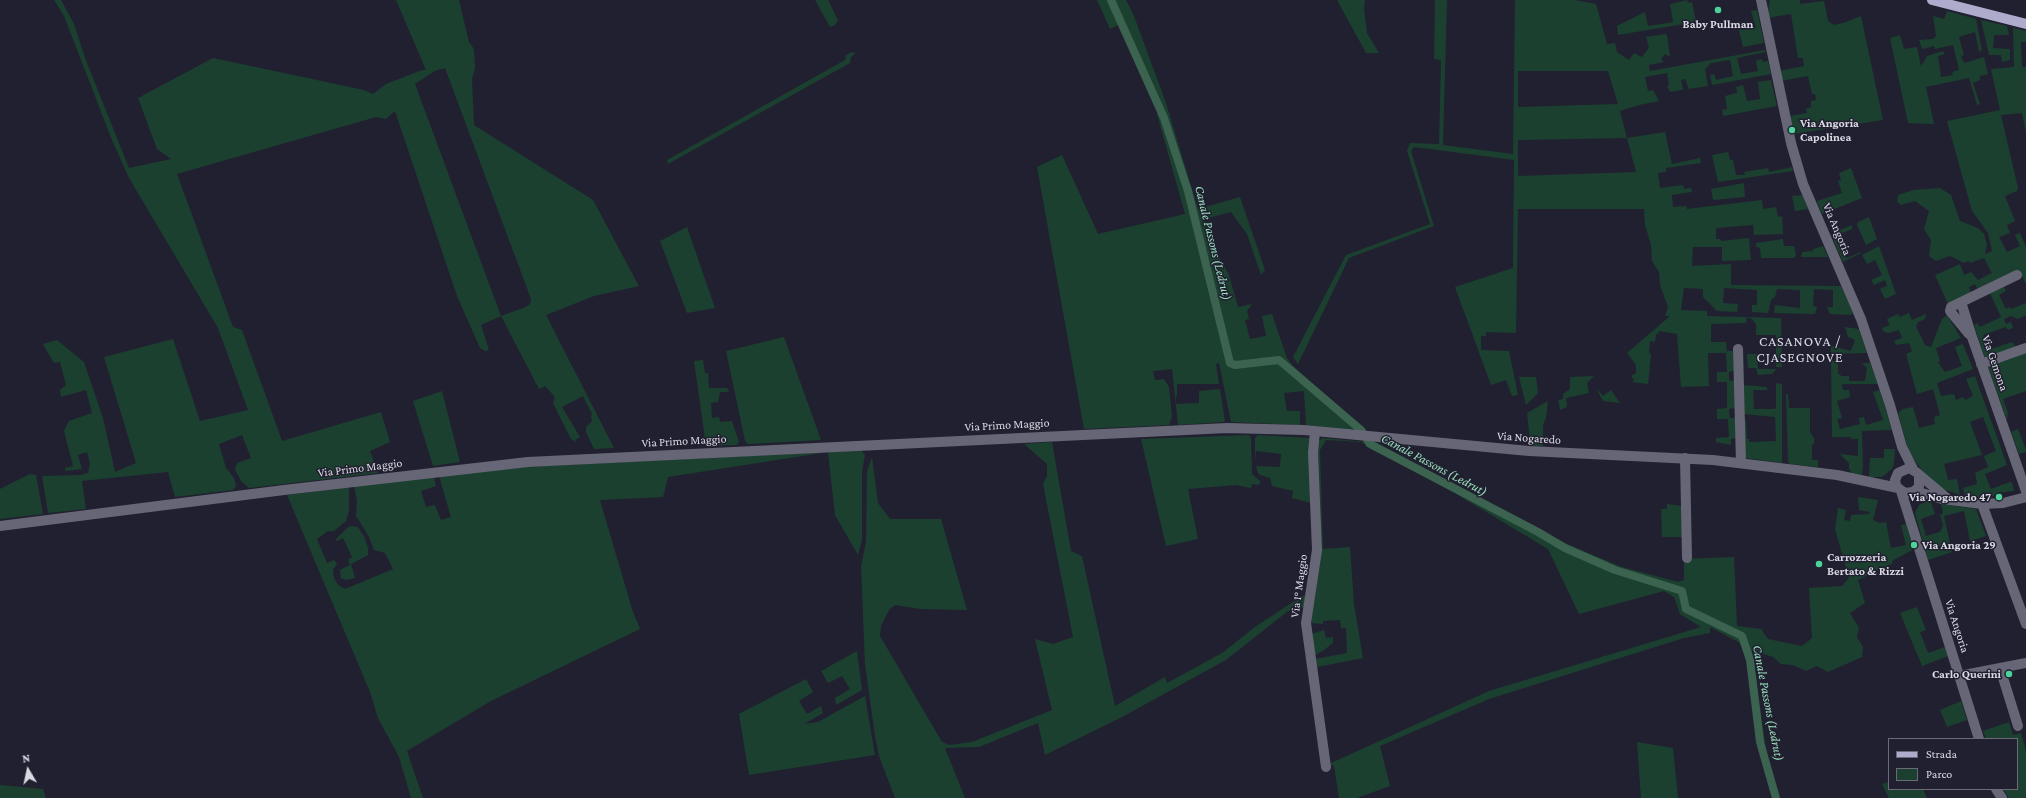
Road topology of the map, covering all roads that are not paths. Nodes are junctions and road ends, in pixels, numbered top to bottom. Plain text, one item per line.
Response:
1 (1761, 0) edge
2 (1765, 0) edge
3 (1932, 0) edge
4 (1764, 18) junction
5 (2026, 24) edge
6 (2018, 275) dead end
7 (2026, 348) edge
8 (1738, 349) dead end
9 (1981, 364) junction
10 (1315, 431) junction
11 (1366, 436) joint
12 (1902, 447) junction
13 (1685, 458) junction
14 (1741, 463) junction
15 (1916, 472) junction
16 (1897, 474) junction
17 (1872, 482) junction
18 (1899, 490) junction
19 (1914, 491) junction
20 (2026, 491) edge
21 (2026, 498) edge
22 (1948, 499) junction
23 (1982, 504) junction
24 (1910, 520) junction
25 (0, 526) edge
26 (1687, 558) dead end
27 (2026, 624) edge
28 (2026, 663) edge
29 (2000, 668) junction
30 (1959, 676) junction
31 (2018, 726) dead end
32 (1979, 738) edge
33 (1326, 768) dead end

1 - 4 street, Via Angoria
2 - 4 street, Via Angoria
3 - 5 main road
4 - 12 street, Via Angoria
6 - 9 street, Via Gemona
7 - 9 street
8 - 14 street
9 - 20 street, Via Gemona
10 - 11 street, Via Primo Maggio
10 - 25 street, Via Primo Maggio
10 - 33 street, Via 1° Maggio
11 - 13 street, Via Nogaredo
12 - 15 street, Via Angoria
12 - 16 street, Via Angoria
13 - 14 street, Via Nogaredo
13 - 26 street
14 - 17 street, Via Nogaredo
15 - 16 street
15 - 19 street
15 - 22 street
16 - 17 street, Via Nogaredo
16 - 18 street
17 - 18 street, Via Nogaredo
18 - 19 street
18 - 24 street, Via Angoria
19 - 22 street
19 - 24 street, Via Angoria
21 - 23 street
22 - 23 street
23 - 27 street
24 - 30 street, Via Angoria
28 - 29 street
29 - 30 street
29 - 31 street
30 - 32 street, Via Angoria

